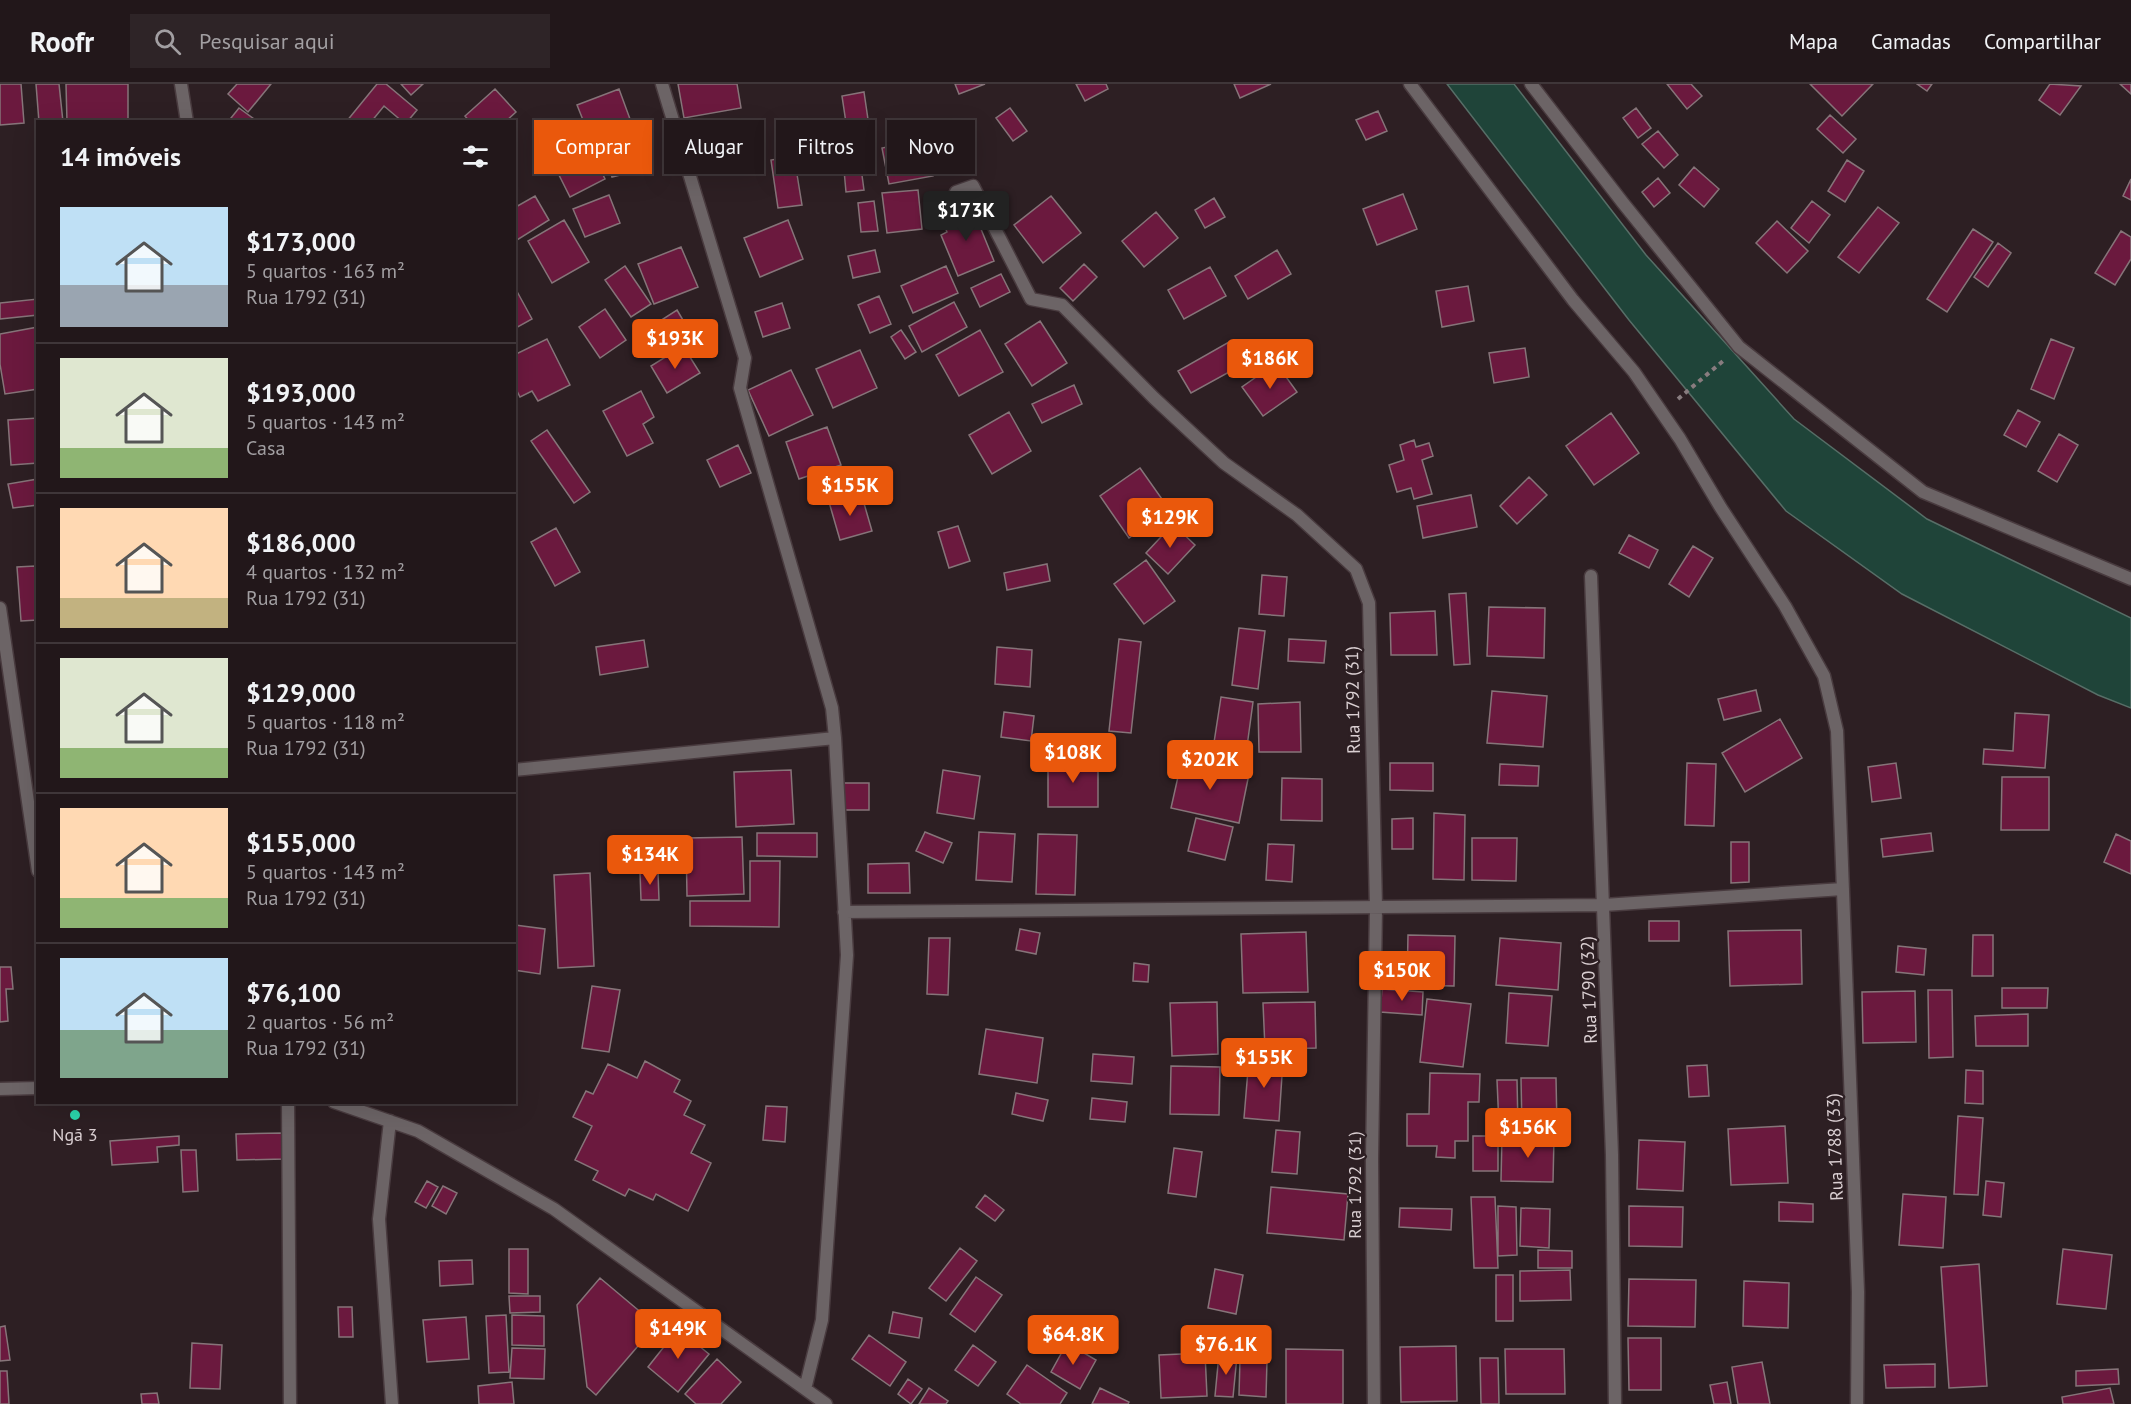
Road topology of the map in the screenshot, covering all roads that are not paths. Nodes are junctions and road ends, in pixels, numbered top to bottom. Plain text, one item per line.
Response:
1 (181, 84) edge
2 (662, 84) edge
3 (1410, 84) edge
4 (1532, 84) edge
5 (186, 120) edge
6 (956, 192) dead end
7 (1591, 576) dead end
8 (2131, 579) edge
9 (0, 608) edge
10 (835, 738) junction
11 (516, 770) edge
12 (36, 857) edge
13 (1844, 889) junction
14 (1605, 905) junction
15 (1376, 907) junction
16 (844, 912) junction
17 (36, 1088) edge
18 (0, 1089) edge
19 (288, 1104) edge
20 (340, 1104) edge
21 (390, 1121) junction
22 (805, 1389) junction
23 (290, 1404) edge
24 (392, 1404) edge
25 (826, 1404) edge
26 (1374, 1404) edge
27 (1615, 1404) edge
28 (1857, 1404) edge

1 - 5 street
2 - 10 street
3 - 13 street, Rua 1788 (33)
4 - 8 street
6 - 15 street, Rua 1792 (31)
7 - 14 street, Rua 1790 (32)
9 - 12 street
10 - 11 street
10 - 16 street
13 - 14 street
13 - 28 street, Rua 1788 (33)
14 - 15 street
14 - 27 street, Rua 1790 (32)
15 - 16 street
15 - 26 street, Rua 1792 (31)
16 - 22 street
17 - 18 street
19 - 23 street
20 - 21 street
21 - 22 street
21 - 24 street
22 - 25 street

